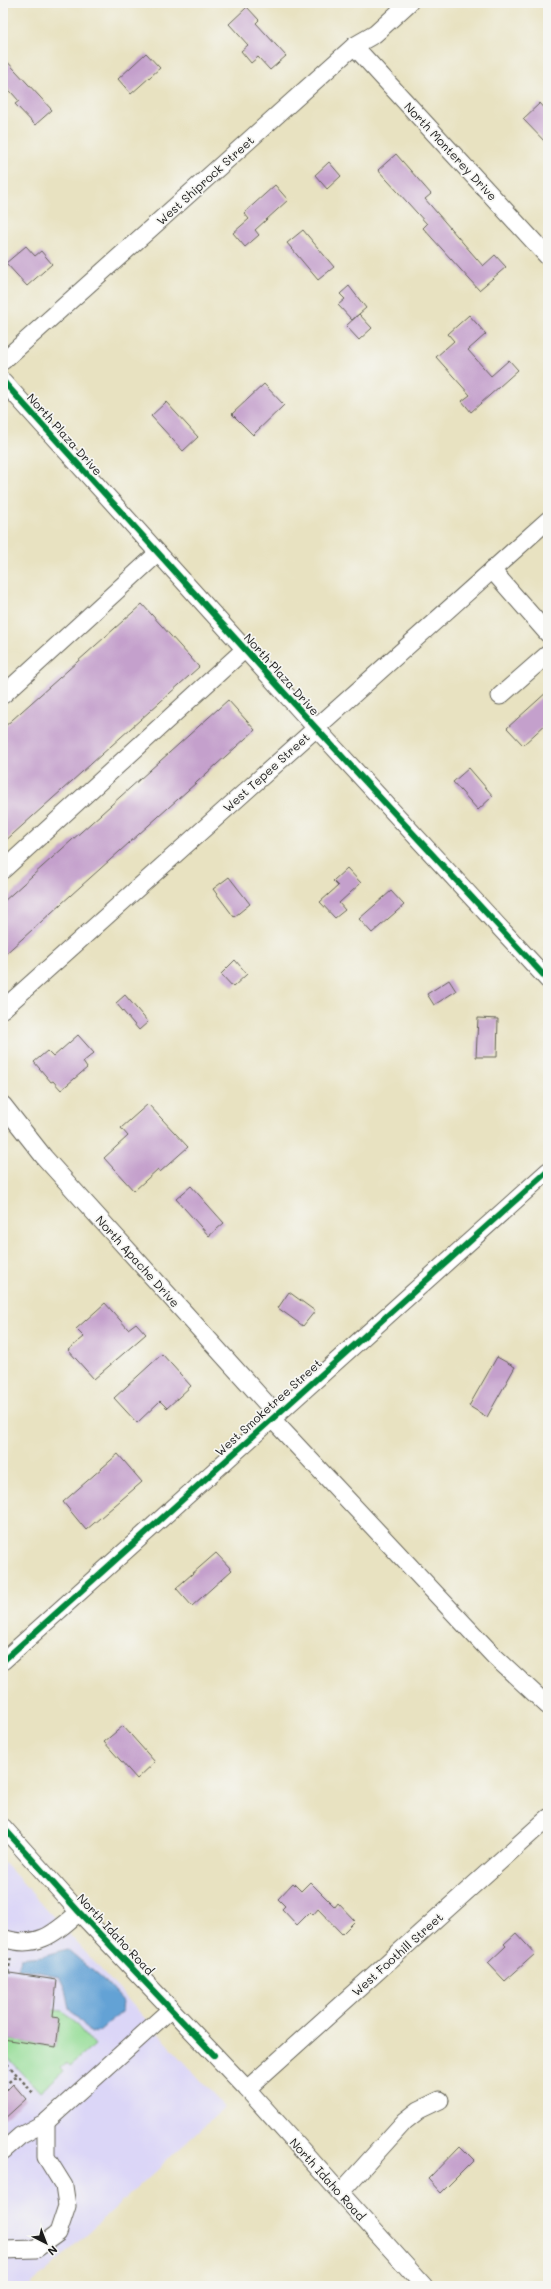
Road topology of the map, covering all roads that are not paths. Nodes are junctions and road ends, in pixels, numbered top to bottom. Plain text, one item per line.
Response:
1 (409, 3) edge
2 (354, 46) junction
3 (548, 257) edge
4 (3, 361) edge
5 (3, 381) edge
6 (548, 520) edge
7 (158, 553) junction
8 (492, 570) junction
9 (548, 634) edge
10 (245, 649) junction
11 (548, 654) edge
12 (3, 695) edge
13 (500, 696) dead end
14 (316, 728) junction
15 (3, 870) edge
16 (548, 980) edge
17 (6, 1001) edge
18 (3, 1105) edge
19 (548, 1171) edge
20 (274, 1416) junction
21 (3, 1661) edge
22 (548, 1706) edge
23 (548, 1818) edge
24 (3, 1827) edge
25 (79, 1912) junction
26 (3, 1938) edge
27 (171, 2008) junction
28 (247, 2089) junction
29 (440, 2100) dead end
30 (46, 2122) junction
31 (3, 2151) edge
32 (340, 2193) junction
33 (3, 2250) edge
34 (424, 2286) edge

1 - 2 street, West Shiprock Street
2 - 3 street, North Monterey Drive
2 - 4 street, West Shiprock Street
5 - 7 street, North Plaza Drive
6 - 8 street, West Tepee Street
7 - 10 street, North Plaza Drive
7 - 12 street
8 - 9 street
8 - 14 street, West Tepee Street
10 - 14 street, North Plaza Drive
10 - 15 street
11 - 13 street
14 - 16 street, North Plaza Drive
14 - 17 street, West Tepee Street
18 - 20 street, North Apache Drive
19 - 20 street, West Smoketree Street
20 - 21 street, West Smoketree Street
20 - 22 street, North Apache Drive
23 - 28 street, West Foothill Street
24 - 25 street, North Idaho Road
25 - 26 street
25 - 27 street, North Idaho Road
27 - 28 street, North Idaho Road
27 - 30 street
28 - 32 street, North Idaho Road
29 - 32 street
30 - 31 street
30 - 33 street
32 - 34 street, North Idaho Road

